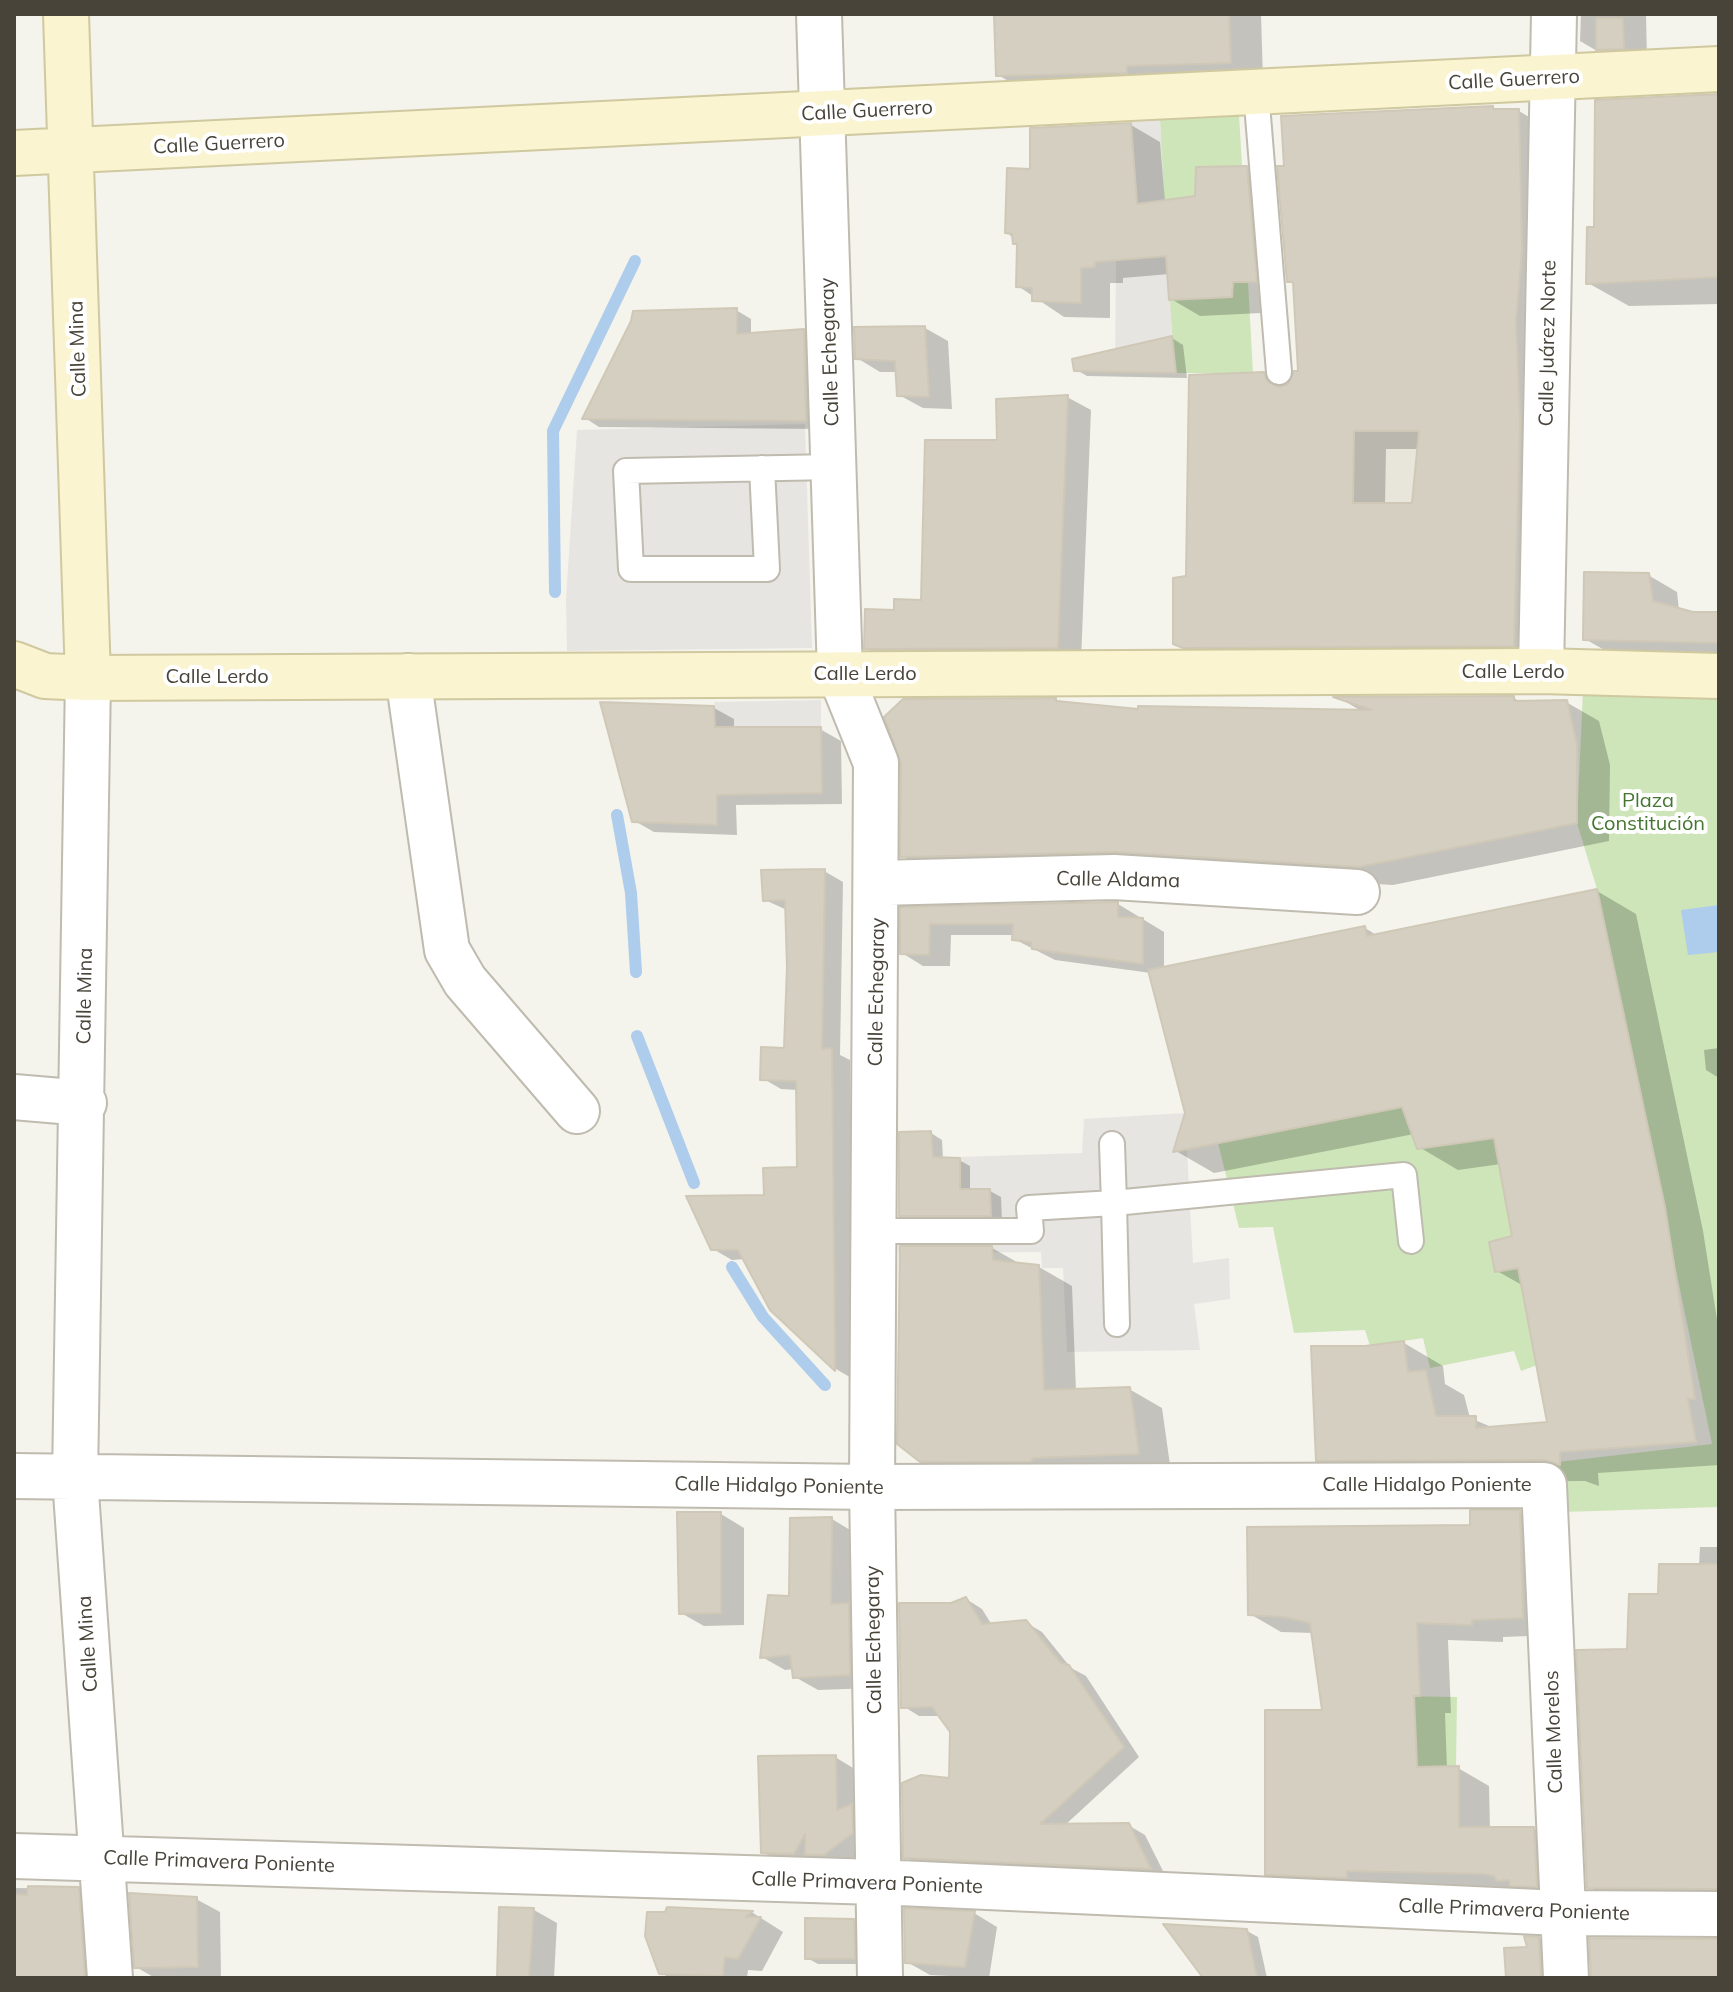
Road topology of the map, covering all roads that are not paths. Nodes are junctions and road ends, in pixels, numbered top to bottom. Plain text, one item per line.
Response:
1 (66, 14) edge
2 (819, 14) edge
3 (1554, 14) edge
4 (1719, 69) edge
5 (1553, 78) junction
6 (1256, 92) junction
7 (823, 113) junction
8 (72, 151) junction
9 (14, 153) edge
10 (1279, 372) dead end
11 (834, 467) junction
12 (762, 468) junction
13 (14, 664) edge
14 (1541, 671) junction
15 (840, 674) junction
16 (408, 676) junction
17 (1719, 676) edge
18 (88, 678) junction
19 (878, 883) junction
20 (1357, 892) dead end
21 (14, 1097) edge
22 (84, 1103) junction
23 (577, 1111) dead end
24 (1112, 1144) dead end
25 (1114, 1203) junction
26 (874, 1231) junction
27 (1411, 1241) dead end
28 (1117, 1324) dead end
29 (14, 1476) edge
30 (75, 1478) junction
31 (1544, 1485) joint
32 (872, 1487) junction
33 (14, 1856) edge
34 (104, 1859) junction
35 (877, 1882) junction
36 (1561, 1913) junction
37 (1719, 1914) edge
38 (110, 1978) edge
39 (880, 1978) edge
40 (1566, 1978) edge

1 - 8 street, Calle Mina
2 - 7 street, Calle Echegaray
3 - 5 street, Calle Juárez Norte
4 - 5 street, Calle Guerrero
5 - 6 street, Calle Guerrero
5 - 14 street, Calle Juárez Norte
6 - 7 street, Calle Guerrero
6 - 10 lane
7 - 8 street, Calle Guerrero
7 - 11 street, Calle Echegaray
8 - 9 street, Calle Guerrero
8 - 18 street, Calle Mina
11 - 12 lane
11 - 15 street, Calle Echegaray
12 - 12 lane
13 - 18 street, Calle Lerdo
14 - 15 street, Calle Lerdo
14 - 17 street, Calle Lerdo
15 - 16 street, Calle Lerdo
15 - 19 street, Calle Echegaray
16 - 18 street, Calle Lerdo
16 - 23 street
18 - 22 street, Calle Mina
19 - 20 street, Calle Aldama
19 - 26 street, Calle Echegaray
21 - 22 street
22 - 30 street, Calle Mina
24 - 25 lane
25 - 26 lane
25 - 27 lane
25 - 28 lane
26 - 32 street, Calle Echegaray
29 - 30 street, Calle Hidalgo Poniente
30 - 32 street, Calle Hidalgo Poniente
30 - 34 street, Calle Mina
31 - 32 street, Calle Hidalgo Poniente
31 - 36 street, Calle Morelos
32 - 35 street, Calle Echegaray
33 - 34 street, Calle Primavera Poniente
34 - 35 street, Calle Primavera Poniente
34 - 38 street, Calle Mina
35 - 36 street, Calle Primavera Poniente
35 - 39 street, Calle Echegaray
36 - 37 street, Calle Primavera Poniente
36 - 40 street, Calle Morelos

